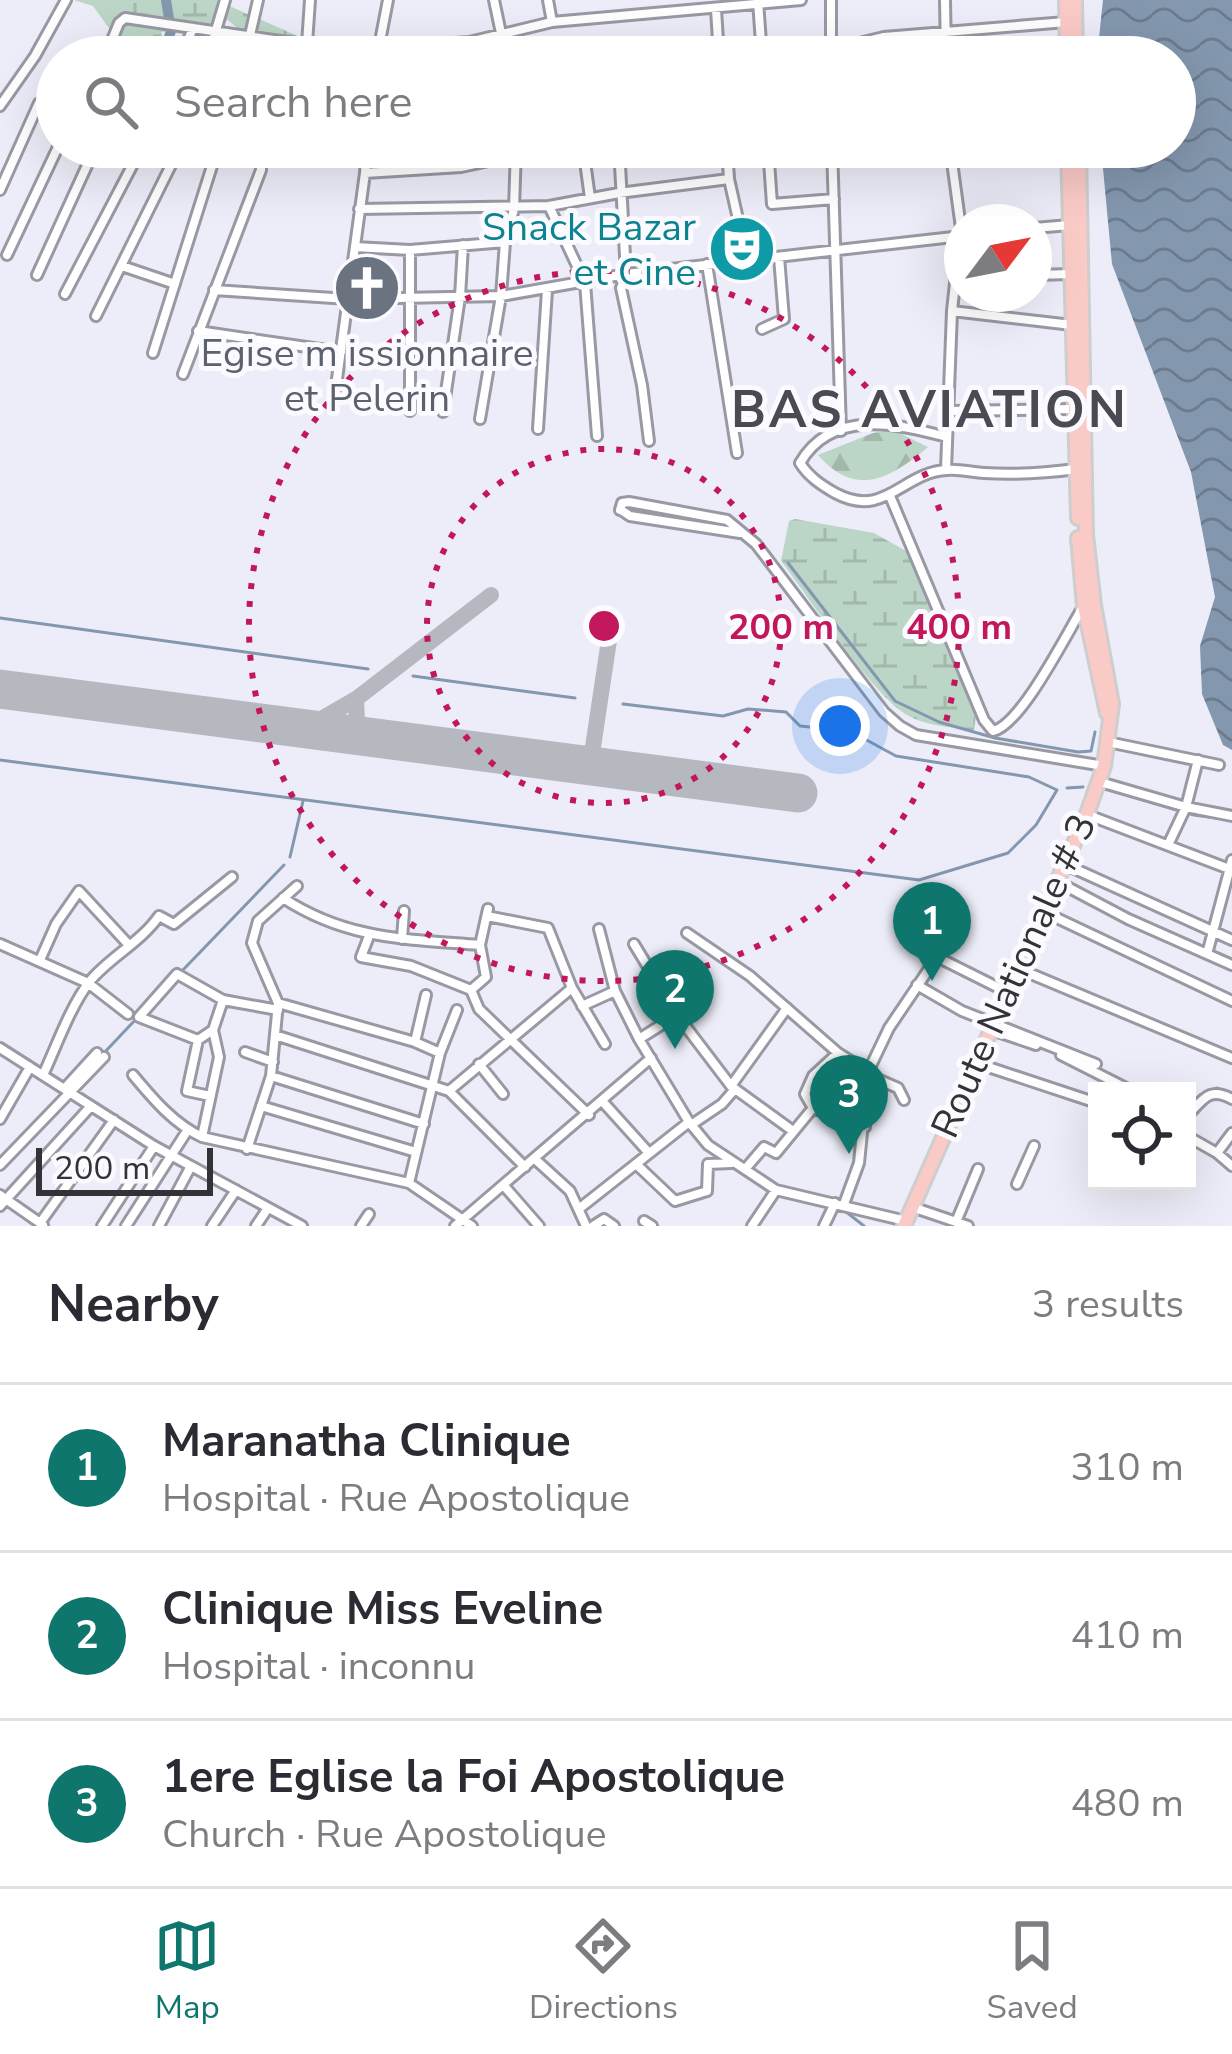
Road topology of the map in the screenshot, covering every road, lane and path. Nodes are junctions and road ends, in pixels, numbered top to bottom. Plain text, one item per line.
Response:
1 (66, 0) edge
2 (225, 0) edge
3 (258, 0) edge
4 (310, 0) edge
5 (388, 0) edge
6 (494, 0) edge
7 (548, 0) edge
8 (801, 0) edge
9 (831, 0) edge
10 (945, 0) edge
11 (1066, 0) edge
12 (1075, 0) edge
13 (758, 1) edge
14 (716, 9) junction
15 (552, 22) junction
16 (1071, 22) junction
17 (193, 28) junction
18 (946, 30) junction
19 (215, 32) junction
20 (46, 36) edge
21 (114, 36) edge
22 (190, 36) edge
23 (214, 36) edge
24 (244, 36) edge
25 (251, 36) edge
26 (308, 36) edge
27 (381, 36) edge
28 (502, 36) joint
29 (718, 36) edge
30 (760, 36) edge
31 (830, 36) edge
32 (893, 36) edge
33 (946, 36) edge
34 (1069, 36) edge
35 (1073, 36) edge
36 (36, 54) edge
37 (0, 106) edge
38 (36, 110) edge
39 (48, 168) edge
40 (85, 168) edge
41 (131, 168) edge
42 (170, 168) edge
43 (211, 168) edge
44 (261, 168) edge
45 (365, 168) edge
46 (445, 168) edge
47 (515, 168) edge
48 (586, 168) edge
49 (619, 168) edge
50 (730, 168) edge
51 (770, 168) edge
52 (833, 168) edge
53 (953, 168) edge
54 (1069, 168) edge
55 (1079, 168) edge
56 (365, 173) junction
57 (729, 179) junction
58 (0, 190) edge
59 (619, 193) junction
60 (590, 198) junction
61 (834, 199) junction
62 (957, 204) edge
63 (549, 206) junction
64 (514, 208) junction
65 (359, 213) junction
66 (1070, 225) junction
67 (1052, 226) edge
68 (944, 238) edge
69 (356, 242) junction
70 (505, 242) junction
71 (463, 245) junction
72 (838, 249) junction
73 (410, 250) junction
74 (6, 255) edge
75 (779, 257) junction
76 (747, 260) junction
77 (707, 264) junction
78 (122, 266) junction
79 (626, 274) junction
80 (1052, 274) edge
81 (1071, 274) junction
82 (37, 275) dead end
83 (585, 283) junction
84 (175, 284) junction
85 (214, 290) junction
86 (547, 290) junction
87 (65, 293) dead end
88 (501, 296) junction
89 (460, 297) junction
90 (411, 298) junction
91 (348, 299) junction
92 (952, 312) edge
93 (961, 312) edge
94 (97, 316) dead end
95 (1072, 325) junction
96 (762, 329) dead end
97 (198, 331) junction
98 (341, 352) junction
99 (153, 353) dead end
100 (1078, 354) junction
101 (183, 374) dead end
102 (334, 400) dead end
103 (1074, 410) junction
104 (410, 411) dead end
105 (950, 411) junction
106 (443, 412) dead end
107 (480, 418) dead end
108 (538, 429) dead end
109 (841, 431) junction
110 (597, 436) dead end
111 (947, 437) junction
112 (649, 441) dead end
113 (737, 453) dead end
114 (1080, 469) junction
115 (946, 470) junction
116 (890, 496) junction
117 (747, 536) junction
118 (1084, 606) junction
119 (1109, 722) junction
120 (1108, 742) junction
121 (1198, 760) junction
122 (1219, 765) dead end
123 (1104, 766) junction
124 (1100, 782) junction
125 (1184, 810) junction
126 (1087, 814) junction
127 (1232, 816) edge
128 (1168, 845) junction
129 (1064, 864) junction
130 (1231, 867) edge
131 (232, 877) dead end
132 (1056, 881) junction
133 (296, 886) dead end
134 (284, 898) junction
135 (404, 911) dead end
136 (1042, 911) junction
137 (599, 929) dead end
138 (1214, 932) junction
139 (688, 933) dead end
140 (369, 937) junction
141 (402, 939) junction
142 (1232, 940) edge
143 (0, 944) edge
144 (128, 944) junction
145 (634, 944) dead end
146 (480, 945) junction
147 (1207, 954) junction
148 (40, 960) junction
149 (1232, 965) edge
150 (1018, 969) junction
151 (88, 983) junction
152 (917, 985) junction
153 (572, 988) junction
154 (471, 990) junction
155 (616, 991) junction
156 (1007, 992) junction
157 (426, 994) dead end
158 (223, 1000) junction
159 (1232, 1000) edge
160 (278, 1006) junction
161 (582, 1006) junction
162 (787, 1008) junction
163 (458, 1010) dead end
164 (128, 1014) dead end
165 (677, 1015) junction
166 (993, 1027) junction
167 (213, 1030) junction
168 (275, 1035) junction
169 (510, 1037) junction
170 (639, 1039) junction
171 (198, 1040) junction
172 (415, 1042) junction
173 (605, 1043) dead end
174 (0, 1048) edge
175 (245, 1052) dead end
176 (440, 1053) junction
177 (838, 1053) junction
178 (1231, 1054) edge
179 (100, 1055) dead end
180 (651, 1058) junction
181 (273, 1062) junction
182 (976, 1063) junction
183 (479, 1064) junction
184 (1096, 1064) dead end
185 (30, 1067) junction
186 (868, 1073) junction
187 (43, 1075) junction
188 (133, 1075) dead end
189 (271, 1076) junction
190 (1114, 1082) edge
191 (434, 1084) junction
192 (733, 1088) junction
193 (68, 1090) junction
194 (449, 1091) junction
195 (503, 1094) dead end
196 (210, 1096) junction
197 (1232, 1099) edge
198 (904, 1100) dead end
199 (1088, 1100) edge
200 (603, 1102) junction
201 (91, 1106) junction
202 (261, 1106) junction
203 (1196, 1106) edge
204 (813, 1108) junction
205 (589, 1115) junction
206 (0, 1119) edge
207 (114, 1120) junction
208 (424, 1124) junction
209 (690, 1124) junction
210 (865, 1127) junction
211 (187, 1131) junction
212 (794, 1131) junction
213 (1232, 1133) edge
214 (202, 1137) junction
215 (1196, 1141) edge
216 (1034, 1145) dead end
217 (154, 1146) junction
218 (247, 1148) junction
219 (416, 1152) junction
220 (1217, 1153) junction
221 (649, 1154) junction
222 (171, 1155) junction
223 (536, 1160) junction
224 (735, 1163) junction
225 (636, 1164) junction
226 (0, 1165) edge
227 (191, 1166) junction
228 (1232, 1166) edge
229 (525, 1168) junction
230 (746, 1168) junction
231 (978, 1169) dead end
232 (409, 1183) junction
233 (1017, 1184) dead end
234 (504, 1186) junction
235 (236, 1190) junction
236 (776, 1190) junction
237 (2, 1200) edge
238 (836, 1205) junction
239 (268, 1208) junction
240 (580, 1208) junction
241 (369, 1214) dead end
242 (907, 1218) edge
243 (468, 1222) edge
244 (956, 1222) junction
245 (164, 1224) edge
246 (42, 1225) edge
247 (102, 1226) edge
248 (126, 1226) edge
249 (212, 1226) edge
250 (256, 1226) edge
251 (302, 1226) edge
252 (362, 1226) edge
253 (455, 1226) edge
254 (539, 1226) edge
255 (590, 1226) edge
256 (614, 1226) edge
257 (752, 1226) edge
258 (824, 1226) edge
259 (968, 1226) edge

1 - 20 street
2 - 19 street
3 - 25 street
4 - 26 street
5 - 27 street
6 - 28 street
7 - 15 street
8 - 13 street
9 - 31 street
10 - 18 street
11 - 16 main road
12 - 16 main road
13 - 14 street
13 - 30 street
14 - 15 street
14 - 29 street
15 - 28 street
16 - 18 street
16 - 34 main road
16 - 35 main road
17 - 19 street
17 - 21 street
17 - 22 street
18 - 32 street
18 - 33 street
19 - 23 street
19 - 24 street
36 - 37 street
38 - 58 street
39 - 74 street
40 - 82 street
41 - 87 street
42 - 78 street
43 - 84 street
44 - 85 street
45 - 56 street
46 - 56 street
47 - 64 street
48 - 60 street
49 - 59 street
50 - 57 street
51 - 61 street
52 - 61 street
53 - 62 street
54 - 66 main road, Route Nationale # 3
55 - 100 main road, Route Nationale # 3
56 - 65 street
57 - 59 street
57 - 76 street
59 - 60 street
59 - 79 street
60 - 63 street
61 - 72 street
63 - 64 street
63 - 83 street
64 - 65 street
64 - 70 street
65 - 69 street
66 - 67 street
66 - 81 main road, Route Nationale # 3
68 - 72 street
69 - 73 street
69 - 91 street
70 - 71 street
70 - 88 street
71 - 73 street
71 - 89 street
72 - 75 street
72 - 109 street
73 - 90 street
75 - 76 street
75 - 96 street
76 - 77 street
77 - 79 street
77 - 113 street
78 - 84 street
78 - 94 street
79 - 83 street
79 - 112 street
80 - 81 street
81 - 95 main road, Route Nationale # 3
83 - 86 street
83 - 110 street
84 - 99 street
85 - 91 street
85 - 97 street
86 - 88 street
86 - 108 street
88 - 89 street
88 - 107 street
89 - 90 street
89 - 106 street
90 - 91 street
90 - 104 street
91 - 98 street
92 - 105 street
93 - 95 street
95 - 100 main road, Route Nationale # 3
97 - 98 street
97 - 101 street
98 - 102 street
100 - 103 main road, Route Nationale # 3
100 - 114 main road, Route Nationale # 3
103 - 105 street
103 - 114 main road, Route Nationale # 3
105 - 111 street
109 - 111 street
109 - 116 street
111 - 115 street
114 - 115 street
114 - 118 main road, Route Nationale # 3
114 - 119 main road, Route Nationale # 3
115 - 116 street
116 - 118 street
117 - 117 street
117 - 123 street
118 - 119 main road, Route Nationale # 3
119 - 120 main road, Route Nationale # 3
120 - 121 street
120 - 123 main road, Route Nationale # 3
121 - 122 street
121 - 125 street
123 - 124 main road, Route Nationale # 3
124 - 125 street
124 - 126 main road, Route Nationale # 3
125 - 127 street
125 - 128 street
126 - 128 street
126 - 129 main road, Route Nationale # 3
128 - 130 street
129 - 132 main road, Route Nationale # 3
129 - 138 street
130 - 138 street
131 - 144 street
132 - 136 main road, Route Nationale # 3
132 - 147 street
133 - 134 street
134 - 140 street
134 - 160 street
135 - 141 street
136 - 150 main road, Route Nationale # 3
136 - 159 street
137 - 155 street
138 - 142 street
138 - 147 street
139 - 162 street
140 - 141 street
140 - 154 street
141 - 146 street
143 - 148 street
144 - 148 street
144 - 151 street
145 - 165 street
146 - 153 street
146 - 154 street
147 - 149 street
148 - 151 street
150 - 156 main road, Route Nationale # 3
150 - 178 street
151 - 164 street
151 - 187 street
152 - 156 street
152 - 166 street
152 - 186 street
153 - 161 street
153 - 169 street
154 - 169 street
155 - 161 street
155 - 170 street
156 - 166 main road, Route Nationale # 3
157 - 172 street
158 - 160 street
158 - 167 street
158 - 171 street
160 - 168 street
160 - 172 street
161 - 173 street
162 - 177 street
162 - 192 street
163 - 176 street
165 - 170 street
165 - 192 street
166 - 182 main road, Route Nationale # 3
166 - 184 street
166 - 190 street
167 - 171 street
167 - 196 street
168 - 181 street
168 - 191 street
169 - 183 street
169 - 205 street
170 - 180 street
171 - 196 street
172 - 176 street
174 - 185 street
175 - 181 street
176 - 191 street
177 - 186 street
177 - 204 street
179 - 193 street
180 - 200 street
180 - 209 street
181 - 189 street
182 - 199 street
182 - 242 main road, Route Nationale # 3
183 - 194 street
183 - 195 street
185 - 187 street
185 - 206 street
186 - 198 street
186 - 210 street
187 - 193 street
188 - 211 street
189 - 202 street
189 - 208 street
191 - 194 street
191 - 208 street
192 - 209 street
192 - 212 street
193 - 201 street
193 - 226 street
194 - 229 street
196 - 214 street
197 - 203 street
200 - 205 street
200 - 221 street
201 - 207 street
201 - 237 street
202 - 218 street
202 - 219 street
204 - 210 street
204 - 212 street
205 - 223 street
207 - 217 street
207 - 246 street
208 - 219 street
209 - 221 street
209 - 224 street
210 - 238 street
211 - 214 street
211 - 222 street
212 - 230 street
213 - 220 street
214 - 218 street
215 - 220 street
216 - 233 street
217 - 222 street
217 - 247 street
218 - 232 street
219 - 232 street
220 - 228 street
221 - 225 street
222 - 227 street
222 - 248 street
223 - 229 street
223 - 240 street
224 - 225 street
224 - 230 street
225 - 240 street
227 - 235 street
227 - 245 street
229 - 234 street
230 - 236 street
231 - 244 street
232 - 243 street
234 - 243 street
234 - 254 street
235 - 239 street
235 - 249 street
236 - 238 street
236 - 257 street
237 - 246 street
238 - 242 street
238 - 258 street
239 - 250 street
239 - 251 street
240 - 255 street
241 - 252 street
242 - 244 street
243 - 253 street
244 - 259 street
255 - 256 street

